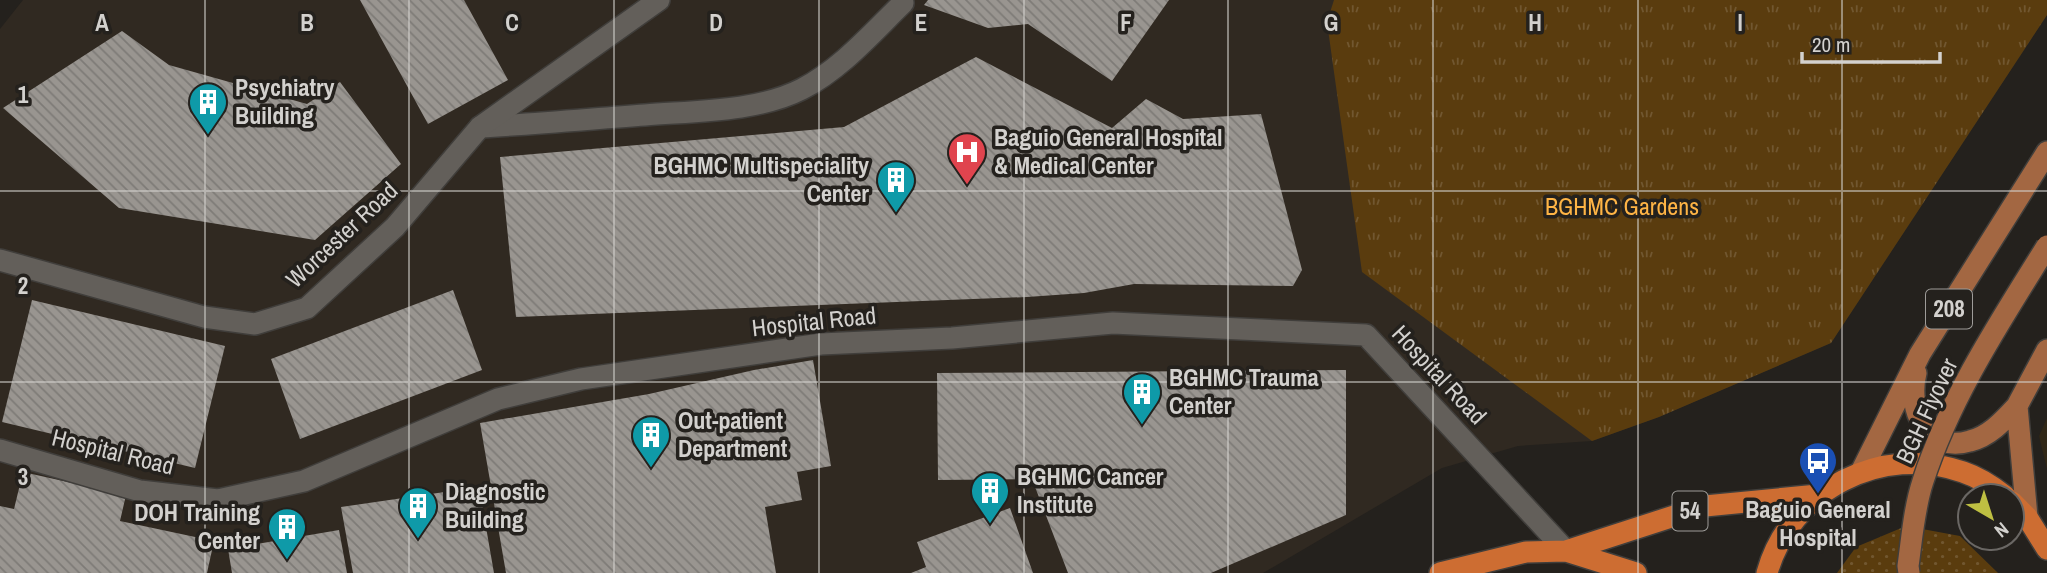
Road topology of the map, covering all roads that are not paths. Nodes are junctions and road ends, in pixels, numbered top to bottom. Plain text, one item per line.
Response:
1 (659, 0) edge
2 (903, 3) dead end
3 (480, 127) junction
4 (2047, 152) edge
5 (2047, 246) edge
6 (0, 260) edge
7 (2047, 350) edge
8 (1920, 354) junction
9 (2017, 406) junction
10 (1939, 439) junction
11 (0, 450) edge
12 (1861, 472) junction
13 (1985, 482) edge
14 (2019, 482) edge
15 (1818, 495) junction
16 (2026, 518) edge
17 (2047, 546) edge
18 (1566, 551) junction
19 (1440, 573) edge
20 (1636, 573) edge
21 (1767, 573) edge
22 (1909, 573) edge

1 - 3 street, Worcester Road
2 - 3 street
3 - 6 street, Worcester Road
4 - 8 main road, 208
5 - 10 main road, BGH Flyover, bridge
7 - 9 main road
8 - 10 main road
8 - 12 main road, 208
9 - 10 main road
9 - 14 main road
10 - 22 main road, BGH Flyover, bridge
11 - 18 street, Hospital Road
12 - 13 highway, 54
12 - 15 highway, 54
15 - 18 highway, 54
15 - 21 highway, 54
16 - 17 highway
18 - 19 highway, 54
18 - 20 highway, 54

